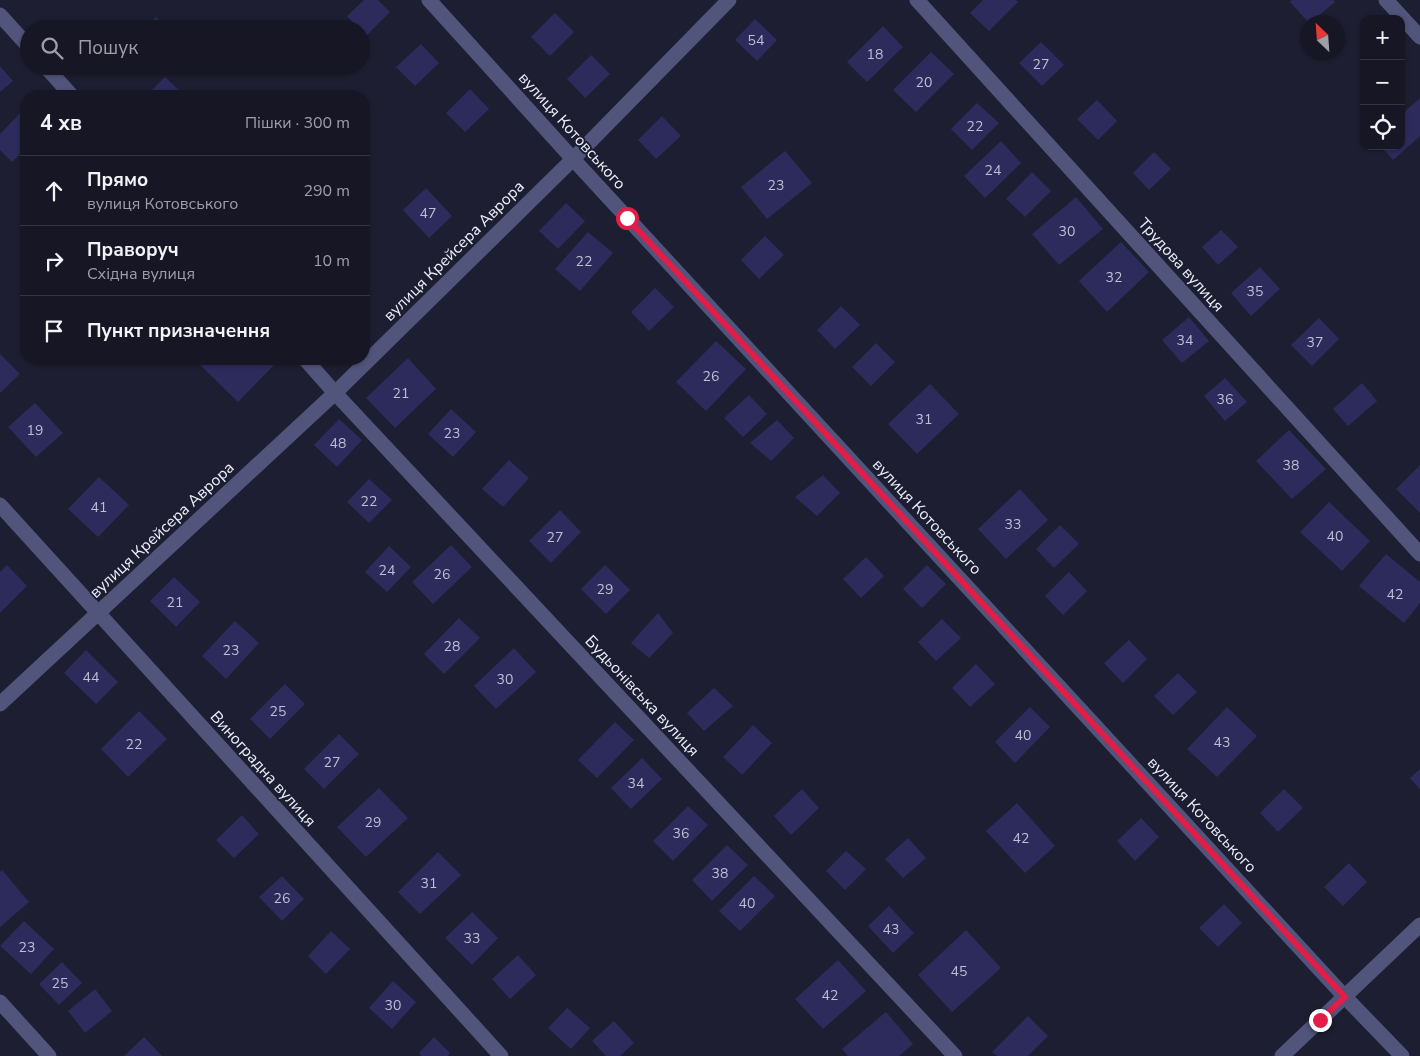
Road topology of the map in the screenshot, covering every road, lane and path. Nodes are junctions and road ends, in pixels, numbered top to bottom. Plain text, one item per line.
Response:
1 (429, 0) edge
2 (728, 0) edge
3 (917, 0) edge
4 (1386, 0) edge
5 (0, 15) edge
6 (1420, 37) edge
7 (20, 38) edge
8 (53, 75) edge
9 (67, 90) edge
10 (573, 159) junction
11 (370, 359) edge
12 (310, 365) edge
13 (363, 365) edge
14 (335, 393) junction
15 (0, 505) edge
16 (1420, 554) edge
17 (98, 613) junction
18 (0, 704) edge
19 (1420, 925) edge
20 (1345, 997) junction
21 (0, 1002) edge
22 (49, 1056) edge
23 (501, 1056) edge
24 (955, 1056) edge
25 (1282, 1056) edge
26 (1402, 1056) edge

1 - 10 street, вулиця Котовського
2 - 10 street, вулиця Крейсера Аврора
3 - 16 street, Трудова вулиця
4 - 6 street
5 - 7 street
8 - 9 street
10 - 11 street, вулиця Крейсера Аврора
10 - 20 street, вулиця Котовського
12 - 14 street, Будьонівська вулиця
13 - 14 street, вулиця Крейсера Аврора
14 - 17 street, вулиця Крейсера Аврора
14 - 24 street, Будьонівська вулиця
15 - 17 street, Виноградна вулиця
17 - 18 street, вулиця Крейсера Аврора
17 - 23 street, Виноградна вулиця
19 - 20 street
20 - 25 street
20 - 26 street, вулиця Котовського
21 - 22 street

